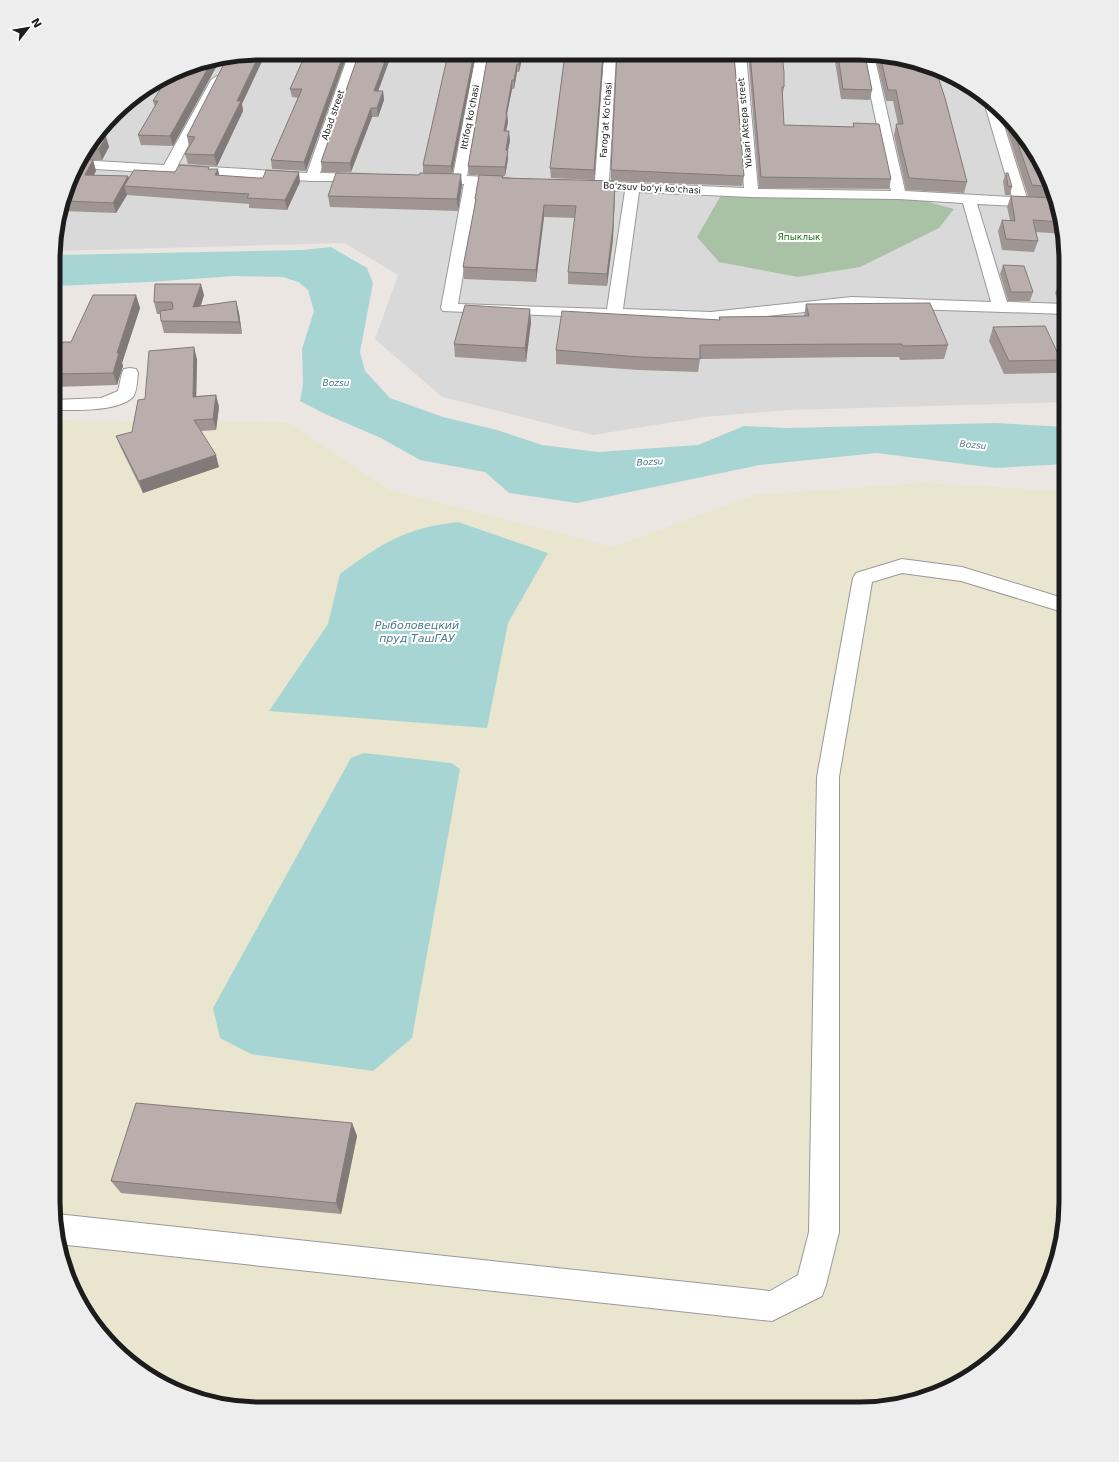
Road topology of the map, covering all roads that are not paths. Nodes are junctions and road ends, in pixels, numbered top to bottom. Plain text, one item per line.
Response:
1 (353, 60) edge
2 (481, 60) edge
3 (610, 60) edge
4 (740, 60) edge
5 (869, 60) edge
6 (221, 72) edge
7 (993, 112) edge
8 (85, 164) edge
9 (169, 169) junction
10 (312, 178) junction
11 (382, 178) edge
12 (420, 179) edge
13 (465, 180) junction
14 (518, 182) edge
15 (572, 184) edge
16 (602, 185) junction
17 (633, 187) junction
18 (751, 193) junction
19 (899, 195) junction
20 (969, 200) junction
21 (1021, 202) junction
22 (1051, 204) edge
23 (1000, 306) junction
24 (1059, 309) edge
25 (614, 314) junction
26 (130, 373) dead end
27 (60, 405) edge
28 (1059, 604) edge
29 (62, 1230) edge

1 - 10 street, Abad street
2 - 13 street, Ittifoq ko'chasi
3 - 16 street, Farog'at Ko'chasi
4 - 18 street, Yukari Aktepa street
5 - 19 street
6 - 9 street
7 - 21 street
8 - 9 street
9 - 10 street
10 - 11 street
12 - 13 street
13 - 14 street
13 - 25 street, Ittifoq ko'chasi
15 - 16 street, Bo'zsuv bo'yi ko'chasi
16 - 17 street, Bo'zsuv bo'yi ko'chasi
17 - 18 street, Bo'zsuv bo'yi ko'chasi
17 - 25 street
18 - 19 street, Bo'zsuv bo'yi ko'chasi
19 - 20 street, Bo'zsuv bo'yi ko'chasi
20 - 21 street, Bo'zsuv bo'yi ko'chasi
20 - 23 street
21 - 22 street, Bo'zsuv bo'yi ko'chasi
23 - 24 street
23 - 25 street
26 - 27 street
28 - 29 street

